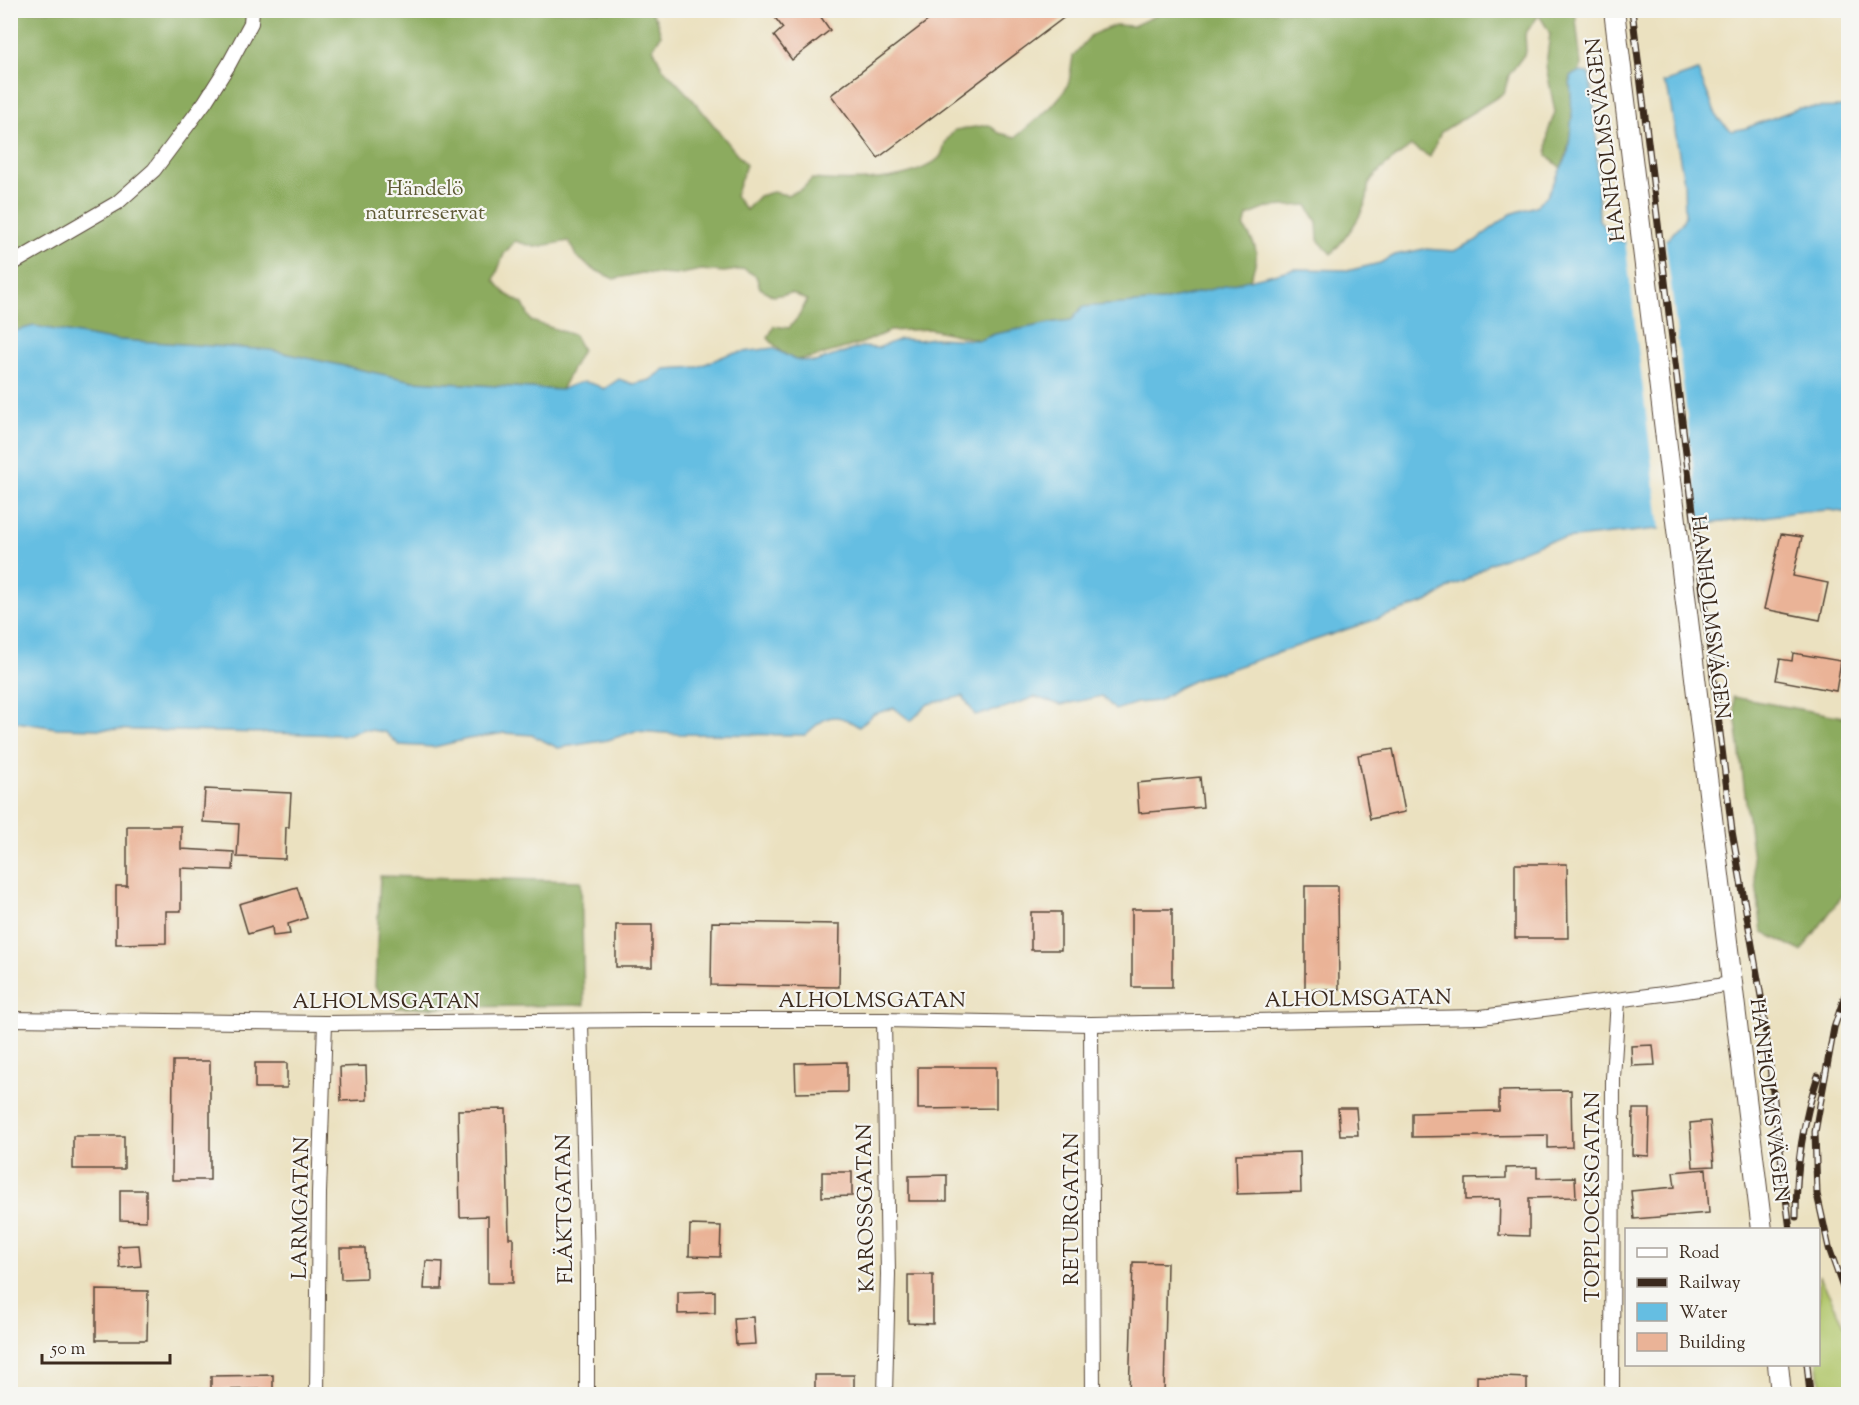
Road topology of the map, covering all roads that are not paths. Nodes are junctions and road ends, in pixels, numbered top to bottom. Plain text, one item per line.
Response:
1 (252, 10) edge
2 (1614, 10) edge
3 (10, 265) edge
4 (1731, 984) junction
5 (1618, 1000) junction
6 (10, 1019) edge
7 (884, 1020) junction
8 (580, 1022) junction
9 (325, 1023) junction
10 (1091, 1024) junction
11 (1762, 1228) edge
12 (1778, 1366) edge
13 (317, 1395) edge
14 (587, 1395) edge
15 (885, 1395) edge
16 (1093, 1395) edge
17 (1612, 1395) edge
18 (1781, 1395) edge

1 - 3 street
2 - 4 street, HANHOLMSVÄGEN
4 - 5 street, ALHOLMSGATAN
4 - 11 street, HANHOLMSVÄGEN
5 - 10 street, ALHOLMSGATAN
5 - 17 street, TOPPLOCKSGATAN
6 - 9 street, ALHOLMSGATAN
7 - 8 street, ALHOLMSGATAN
7 - 10 street, ALHOLMSGATAN
7 - 15 street, KAROSSGATAN
8 - 9 street, ALHOLMSGATAN
8 - 14 street, FLÄKTGATAN
9 - 13 street, LARMGATAN
10 - 16 street, RETURGATAN
12 - 18 street

